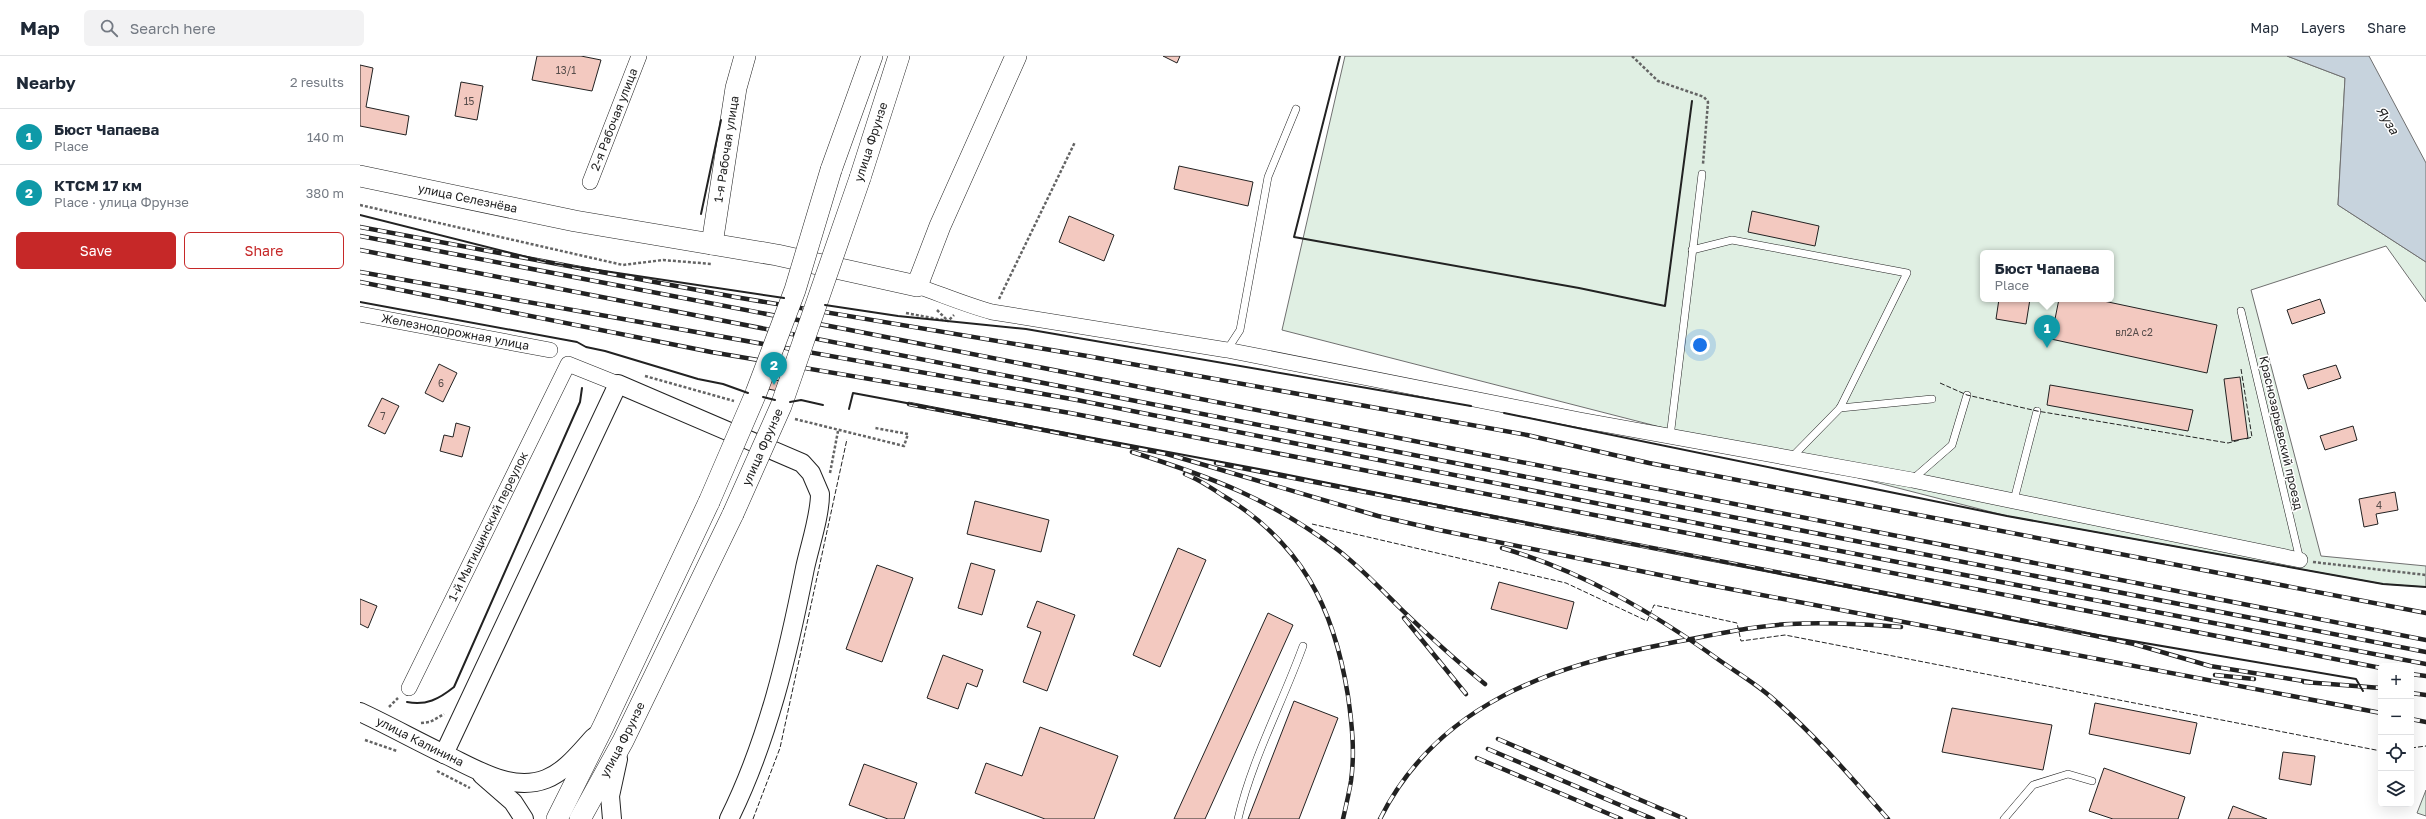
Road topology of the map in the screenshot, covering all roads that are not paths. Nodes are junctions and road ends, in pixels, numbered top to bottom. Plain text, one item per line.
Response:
1 (639, 56) edge
2 (745, 56) edge
3 (872, 56) edge
4 (899, 56) edge
5 (1016, 56) edge
6 (1296, 109) dead end
7 (1702, 174) road end
8 (360, 176) edge
9 (590, 182) dead end
10 (712, 244) junction
11 (1692, 250) junction
12 (917, 286) junction
13 (2241, 311) dead end
14 (360, 314) edge
15 (550, 350) dead end
16 (1227, 350) junction
17 (618, 384) junction
18 (1967, 396) dead end
19 (1932, 399) dead end
20 (1840, 408) junction
21 (2037, 411) dead end
22 (1670, 437) junction
23 (1789, 460) junction
24 (1912, 480) junction
25 (2014, 500) junction
26 (2300, 560) joint
27 (1304, 646) dead end
28 (408, 688) road end
29 (368, 716) edge
30 (603, 727) junction
31 (624, 741) junction
32 (444, 754) junction
33 (480, 773) junction
34 (2092, 781) dead end
35 (524, 819) edge
36 (557, 819) edge
37 (580, 819) edge
38 (612, 819) edge
39 (729, 819) edge
40 (1238, 819) edge
41 (2004, 819) edge

1 - 9 street, 2-я Рабочая улица
2 - 10 main road, 1-я Рабочая улица
3 - 30 main road, улица Фрунзе, bridge
4 - 31 main road, улица Фрунзе, bridge
5 - 12 main road
6 - 16 lane
7 - 11 lane
8 - 10 main road, улица Селезнёва
10 - 12 main road, улица Селезнёва
11 - 20 lane
11 - 22 lane
12 - 16 street
13 - 26 lane, Краснозарьевский проезд
14 - 15 street, Железнодорожная улица
16 - 22 street
17 - 28 street, 1-й Мытищинский переулок
17 - 32 street
17 - 39 street
18 - 24 lane
19 - 20 lane
20 - 23 lane
21 - 25 lane
22 - 23 street
23 - 24 street
24 - 25 street
25 - 26 street
27 - 40 lane
29 - 32 street, улица Калинина
30 - 33 street
30 - 36 main road, улица Фрунзе
31 - 37 main road, улица Фрунзе
31 - 38 street
32 - 33 street, улица Калинина
33 - 35 street
34 - 41 lane

